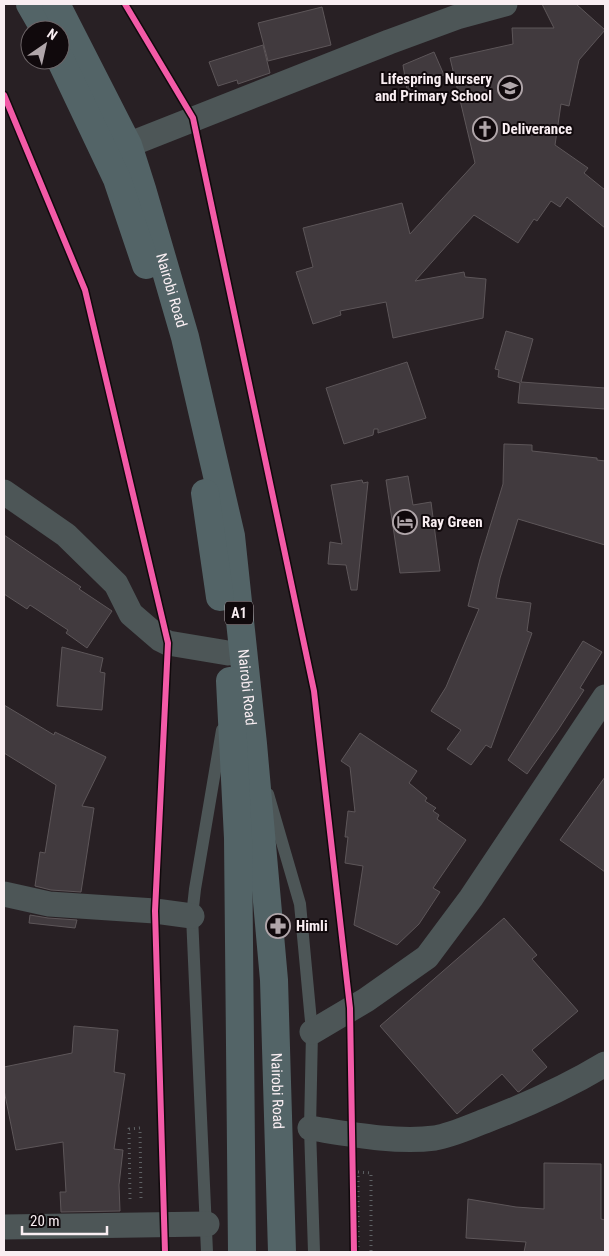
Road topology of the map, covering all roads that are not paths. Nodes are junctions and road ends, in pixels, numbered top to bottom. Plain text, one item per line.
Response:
1 (30, 4) edge
2 (56, 4) edge
3 (505, 4) edge
4 (39, 20) edge
5 (65, 70) edge
6 (128, 145) junction
7 (4, 492) edge
8 (228, 653) junction
9 (230, 686) junction
10 (605, 697) edge
11 (253, 744) junction
12 (4, 894) edge
13 (192, 916) junction
14 (312, 1032) junction
15 (605, 1064) edge
16 (310, 1128) junction
17 (207, 1224) junction
18 (4, 1226) edge
19 (207, 1252) edge
20 (242, 1252) edge
21 (282, 1252) edge
22 (314, 1252) edge

1 - 4 highway
2 - 6 highway, Nairobi Road / A1
3 - 6 street
5 - 8 highway, Nairobi Road / A1
6 - 11 highway, Nairobi Road / A1
7 - 8 street
8 - 9 highway, Nairobi Road / A1
9 - 13 lane
9 - 20 highway, Nairobi Road / A1
10 - 14 street
11 - 14 lane
11 - 21 highway, Nairobi Road / A1
12 - 13 street
13 - 17 lane
14 - 16 lane
15 - 16 street
16 - 22 lane
17 - 18 street
17 - 19 lane

